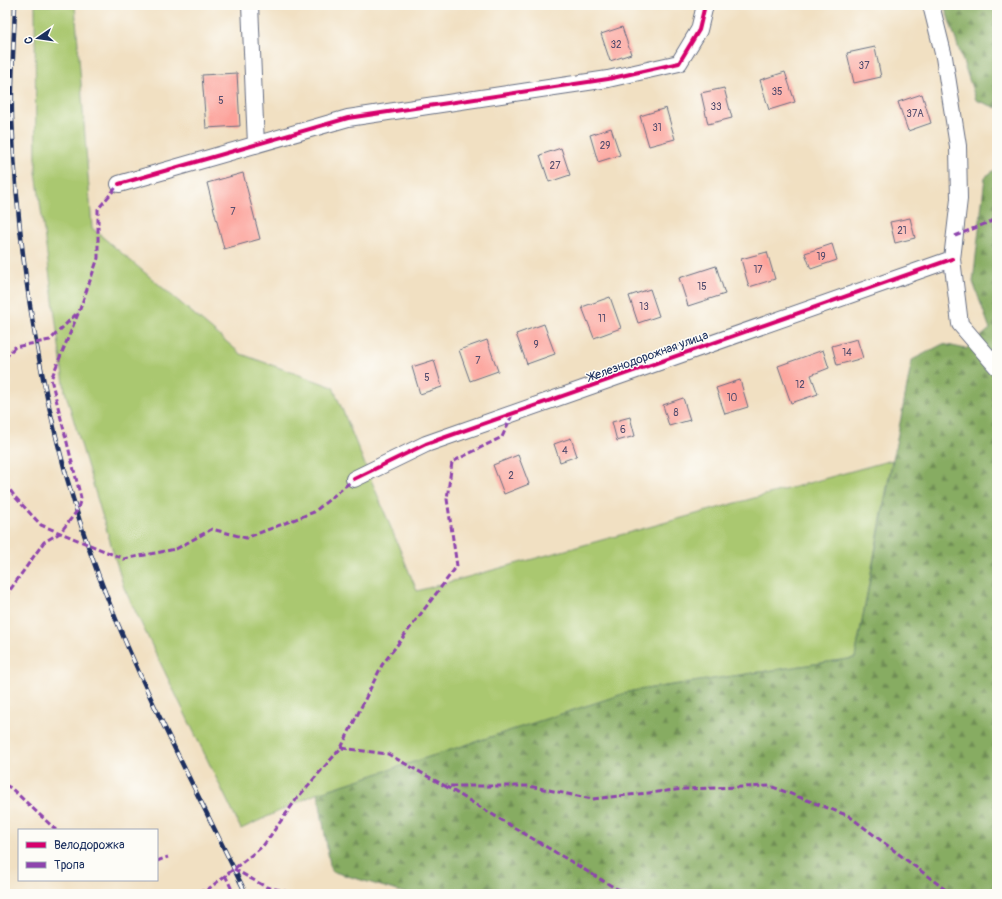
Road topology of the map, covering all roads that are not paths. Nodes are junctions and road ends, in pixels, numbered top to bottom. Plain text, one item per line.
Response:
1 (250, 5) edge
2 (705, 5) edge
3 (932, 5) edge
4 (256, 145) junction
5 (120, 184) dead end
6 (952, 258) junction
7 (997, 367) edge
8 (354, 479) dead end

1 - 4 street
2 - 4 street
3 - 6 street
4 - 5 street
6 - 7 street
6 - 8 street, Железнодорожная улица

